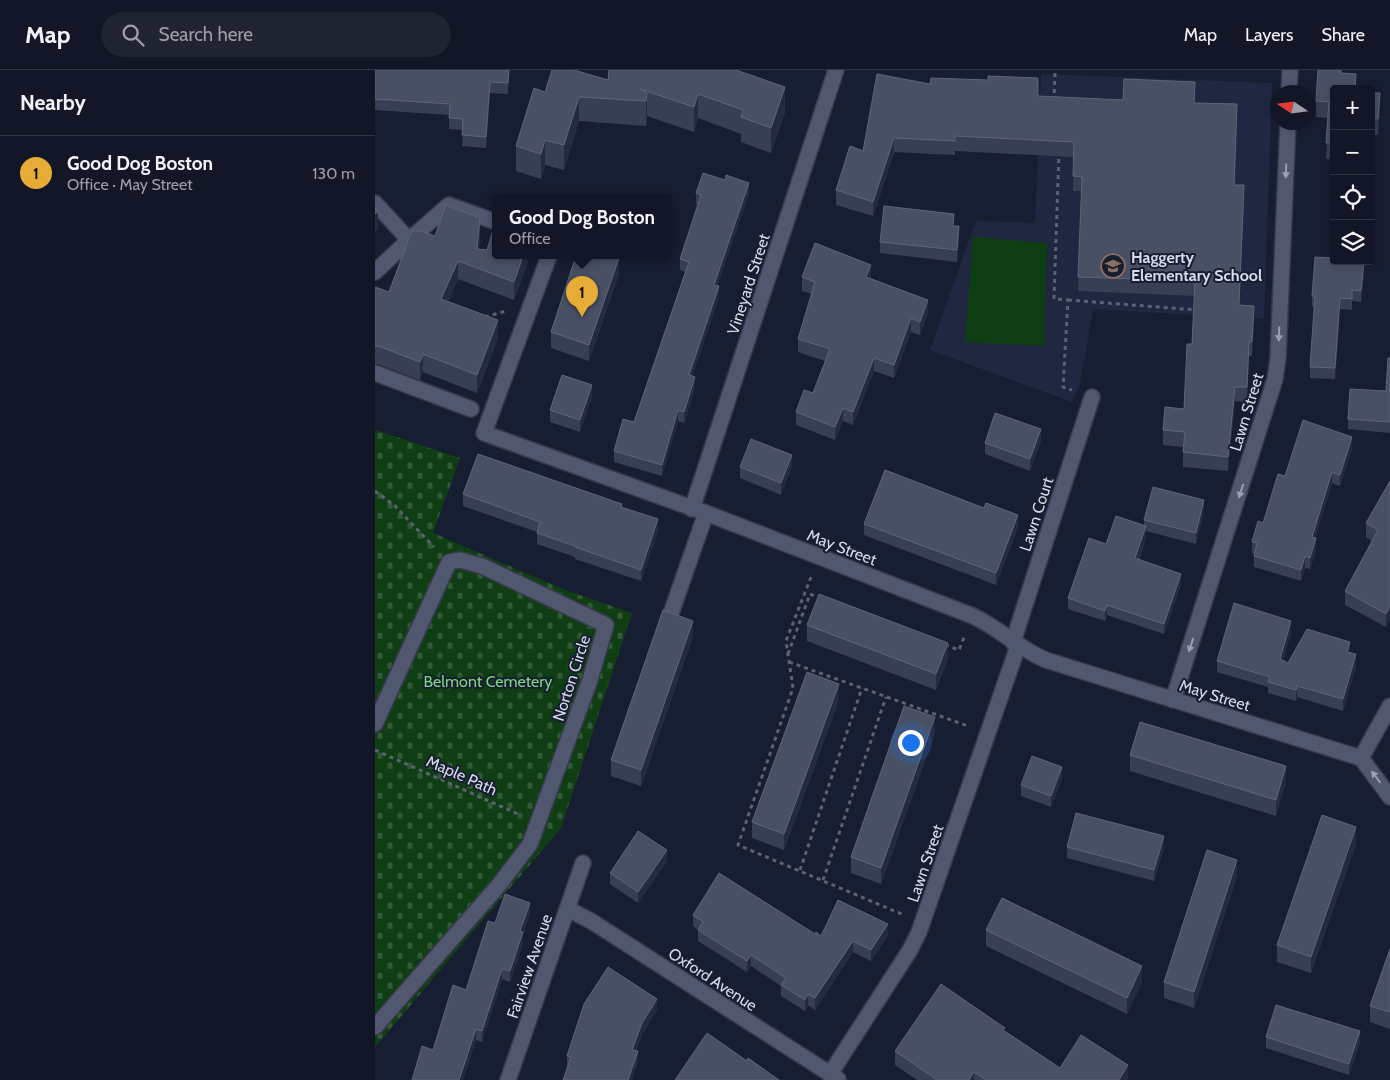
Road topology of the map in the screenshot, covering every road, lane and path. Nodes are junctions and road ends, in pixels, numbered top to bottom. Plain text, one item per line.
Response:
1 (836, 70) edge
2 (1290, 70) edge
3 (1055, 72) dead end
4 (1289, 85) edge
5 (1053, 106) edge
6 (1288, 130) edge
7 (1059, 145) edge
8 (375, 203) edge
9 (492, 221) edge
10 (409, 240) junction
11 (548, 259) edge
12 (375, 272) edge
13 (1068, 300) junction
14 (1205, 310) edge
15 (509, 311) dead end
16 (477, 316) edge
17 (375, 373) edge
18 (1092, 397) joint
19 (471, 409) dead end
20 (375, 491) edge
21 (699, 511) junction
22 (449, 562) junction
23 (811, 577) dead end
24 (829, 601) edge
25 (669, 619) edge
26 (965, 635) dead end
27 (941, 644) edge
28 (1016, 644) junction
29 (788, 654) junction
30 (788, 662) junction
31 (862, 688) junction
32 (886, 697) junction
33 (1173, 700) junction
34 (1390, 706) edge
35 (375, 724) edge
36 (968, 726) dead end
37 (375, 750) edge
38 (1361, 758) junction
39 (1390, 797) edge
40 (539, 823) junction
41 (583, 863) dead end
42 (799, 870) junction
43 (823, 880) junction
44 (568, 909) junction
45 (904, 915) dead end
46 (375, 1027) edge
47 (835, 1077) edge
48 (508, 1080) edge

1 - 21 street, Vineyard Street
2 - 4 street
3 - 5 path
6 -> 33 street, Lawn Street
7 - 13 path
8 - 10 street
9 - 10 street
10 - 12 street
11 - 21 street, May Street
13 - 14 path
13 - 18 path
15 - 16 path
17 - 19 street
18 - 28 street, Lawn Court
20 - 22 path
21 - 25 street, Vineyard Street
21 - 28 street, May Street
22 - 35 street
22 - 40 street, Norton Circle
23 - 29 path
24 - 29 path
26 - 27 path
28 - 33 street, May Street
28 - 47 street, Lawn Street
29 - 30 path
30 - 31 path
30 - 42 path
31 - 32 path
31 - 42 path
32 - 36 path
32 - 43 path
33 - 38 street, May Street
34 - 38 street
37 - 40 path, Maple Path
39 -> 38 street
40 - 46 street, Norton Circle
41 - 44 street, Fairview Avenue
42 - 43 path
43 - 45 path
44 - 47 street, Oxford Avenue
44 - 48 street, Fairview Avenue

